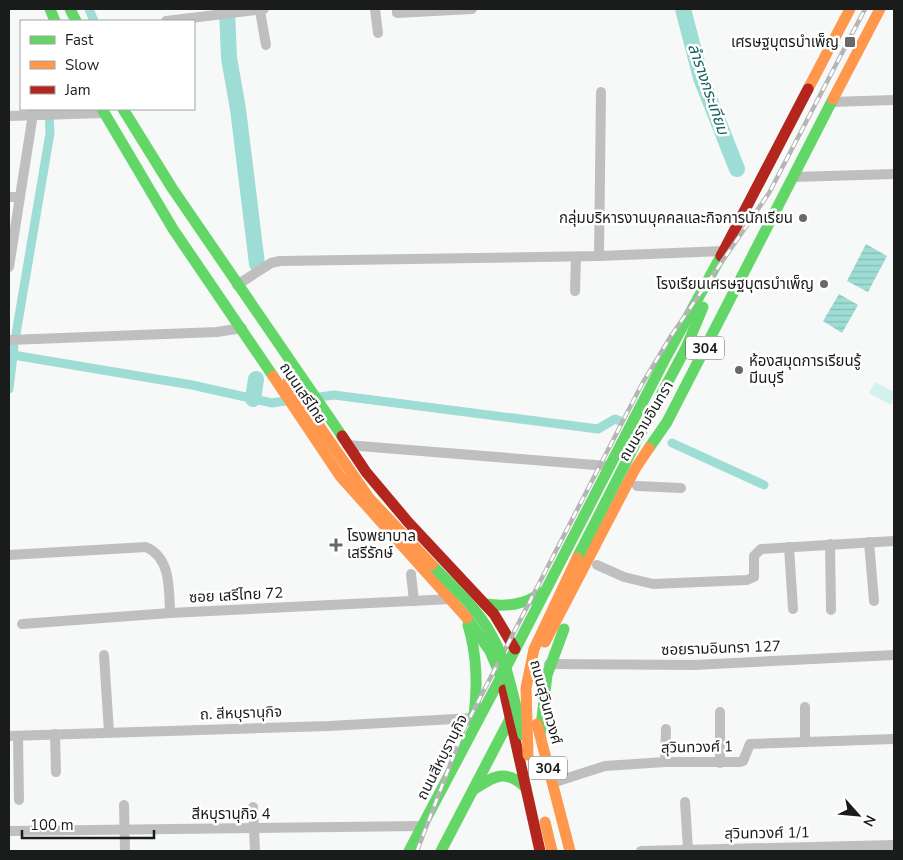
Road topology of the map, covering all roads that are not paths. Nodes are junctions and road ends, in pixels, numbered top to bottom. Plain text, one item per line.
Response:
1 (375, 9) edge
2 (472, 9) edge
3 (850, 9) edge
4 (880, 9) edge
5 (262, 10) edge
6 (394, 10) edge
7 (176, 20) edge
8 (378, 33) dead end
9 (266, 45) dead end
10 (601, 92) dead end
11 (894, 100) edge
12 (831, 102) junction
13 (124, 110) edge
14 (103, 111) edge
15 (35, 114) junction
16 (9, 116) edge
17 (894, 174) edge
18 (792, 177) junction
19 (155, 198) junction
20 (14, 202) edge
21 (724, 251) junction
22 (576, 256) junction
23 (599, 256) junction
24 (9, 267) edge
25 (237, 285) junction
26 (575, 291) dead end
27 (242, 328) junction
28 (9, 340) edge
29 (667, 422) junction
30 (347, 444) junction
31 (608, 466) junction
32 (637, 486) junction
33 (681, 488) dead end
34 (397, 508) junction
35 (379, 521) junction
36 (579, 524) junction
37 (601, 534) junction
38 (894, 541) edge
39 (869, 542) junction
40 (830, 544) junction
41 (789, 547) junction
42 (9, 555) edge
43 (597, 564) junction
44 (411, 574) dead end
45 (544, 591) junction
46 (452, 599) junction
47 (414, 601) junction
48 (874, 601) dead end
49 (485, 604) junction
50 (793, 609) dead end
51 (831, 610) dead end
52 (170, 613) junction
53 (464, 613) junction
54 (22, 624) dead end
55 (516, 649) junction
56 (104, 655) dead end
57 (894, 655) edge
58 (550, 664) junction
59 (501, 677) junction
60 (526, 684) junction
61 (805, 707) dead end
62 (720, 712) dead end
63 (510, 717) junction
64 (473, 718) junction
65 (666, 729) dead end
66 (109, 732) junction
67 (55, 734) junction
68 (470, 735) junction
69 (540, 735) junction
70 (13, 736) edge
71 (894, 740) edge
72 (806, 742) junction
73 (528, 755) junction
74 (545, 755) junction
75 (665, 762) junction
76 (720, 763) junction
77 (522, 770) junction
78 (56, 772) dead end
79 (552, 783) junction
80 (526, 788) junction
81 (472, 790) junction
82 (19, 800) dead end
83 (685, 802) dead end
84 (124, 805) dead end
85 (253, 807) dead end
86 (423, 826) junction
87 (125, 830) junction
88 (255, 830) junction
89 (9, 831) edge
90 (567, 838) junction
91 (894, 845) edge
92 (688, 849) junction
93 (125, 851) edge
94 (255, 851) edge
95 (410, 851) edge
96 (441, 851) edge
97 (540, 851) edge
98 (552, 851) edge
99 (570, 851) edge
100 (641, 851) edge

1 - 8 street
2 - 6 street
3 - 21 main road, ถนนรามอินทรา / 304
4 - 12 main road, ถนนรามอินทรา / 304
5 - 7 street
5 - 9 street
10 - 23 street
11 - 12 street
12 - 18 main road, ถนนรามอินทรา / 304
13 - 25 main road, ถนนเสรีไทย
14 - 15 street
14 - 19 main road, ถนนเสรีไทย
15 - 16 street
15 - 20 street
17 - 18 street
18 - 29 main road, ถนนรามอินทรา / 304
19 - 27 main road, ถนนเสรีไทย
19 - 73 main road, bridge
20 - 24 street
21 - 23 street
21 - 31 main road, ถนนรามอินทรา / 304
21 - 73 main road, bridge
22 - 23 street
22 - 25 street
22 - 26 street
25 - 30 main road, ถนนเสรีไทย
27 - 28 street
27 - 35 main road, ถนนเสรีไทย
29 - 32 main road
29 - 37 main road, ถนนรามอินทรา / 304
30 - 31 street
30 - 34 main road, ถนนเสรีไทย
31 - 36 main road, ถนนรามอินทรา / 304
32 - 33 street
32 - 43 main road
34 - 35 main road
34 - 49 main road, ถนนเสรีไทย
35 - 46 main road, ถนนเสรีไทย
36 - 37 main road
36 - 45 main road, ถนนรามอินทรา / 304
37 - 60 main road, ถนนรามอินทรา / 304
38 - 39 street
39 - 40 street
39 - 48 street
40 - 41 street
40 - 51 street
41 - 43 street
41 - 50 street
42 - 52 street
43 - 58 main road
44 - 47 street
45 - 49 main road
45 - 55 main road, ถนนรามอินทรา / 304
46 - 47 street, ซอย เสรีไทย 72
46 - 53 main road, ถนนเสรีไทย
47 - 52 street, ซอย เสรีไทย 72
49 - 55 main road, ถนนเสรีไทย
52 - 54 street, ซอย เสรีไทย 72
53 - 59 main road, ถนนเสรีไทย
53 - 64 main road
55 - 59 main road, ถนนรามอินทรา / 304
55 - 60 main road, ถนนสุวินทวงศ์ / 304
56 - 66 street
57 - 58 street, ซอยรามอินทรา 127
58 - 69 main road
59 - 63 main road, 304
59 - 68 main road, ถนนสีหบุรานุกิจ
60 - 63 main road, ถนนรามอินทรา / 304
60 - 69 main road, ถนนสุวินทวงศ์ / 304
61 - 72 street
62 - 76 street
63 - 77 main road, 304
63 - 81 main road
64 - 66 street, ถ. สีหบุรานุกิจ
64 - 68 main road
65 - 75 street
66 - 67 street, ถ. สีหบุรานุกิจ
67 - 70 street, ถ. สีหบุรานุกิจ
67 - 78 street
68 - 86 main road, ถนนสีหบุรานุกิจ
69 - 74 main road, ถนนสุวินทวงศ์ / 304
70 - 82 street
71 - 72 street, สุวินทวงศ์ 1
72 - 76 street, สุวินทวงศ์ 1
73 - 98 main road, bridge
74 - 77 main road
74 - 79 main road, ถนนสุวินทวงศ์ / 304
75 - 76 street, สุวินทวงศ์ 1
75 - 79 street, สุวินทวงศ์ 1
77 - 80 main road, 304
79 - 90 main road, ถนนสุวินทวงศ์ / 304
80 - 81 main road
80 - 97 main road, 304
81 - 96 main road
83 - 92 street
84 - 87 street
85 - 88 street
86 - 88 street, สีหบุรานุกิจ 4
86 - 95 main road, ถนนสีหบุรานุกิจ
87 - 88 street, สีหบุรานุกิจ 4
87 - 89 street, สีหบุรานุกิจ 4
87 - 93 street
88 - 94 street
90 - 97 main road
90 - 99 main road, ถนนสุวินทวงศ์ / 304
91 - 92 street, สุวินทวงศ์ 1/1
92 - 100 street, สุวินทวงศ์ 1/1

